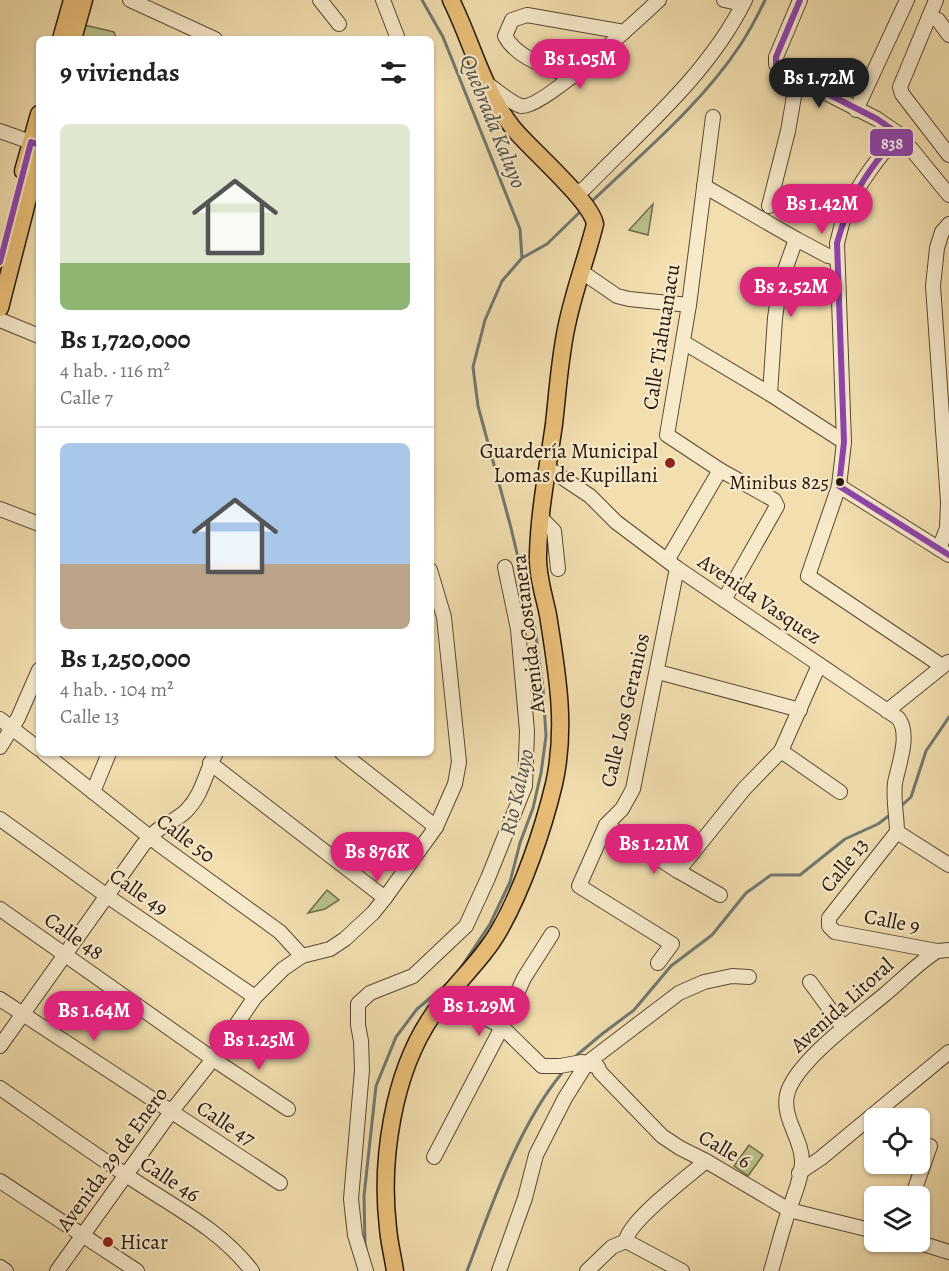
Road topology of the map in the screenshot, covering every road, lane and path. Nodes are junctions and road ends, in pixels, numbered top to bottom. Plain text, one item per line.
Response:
1 (72, 0) edge
2 (84, 0) edge
3 (130, 0) edge
4 (320, 0) edge
5 (383, 0) edge
6 (451, 0) edge
7 (659, 0) edge
8 (724, 0) edge
9 (800, 0) edge
10 (906, 0) edge
11 (936, 0) edge
12 (744, 2) edge
13 (929, 17) junction
14 (339, 24) dead end
15 (624, 32) junction
16 (949, 35) edge
17 (62, 36) edge
18 (74, 36) edge
19 (208, 36) edge
20 (397, 36) edge
21 (572, 76) junction
22 (797, 79) junction
23 (486, 83) junction
24 (856, 110) junction
25 (713, 117) dead end
26 (0, 130) edge
27 (899, 134) junction
28 (36, 148) edge
29 (949, 155) edge
30 (704, 186) junction
31 (949, 195) edge
32 (578, 197) junction
33 (769, 206) dead end
34 (949, 224) edge
35 (796, 239) junction
36 (837, 258) junction
37 (0, 262) edge
38 (582, 272) junction
39 (689, 305) junction
40 (0, 308) edge
41 (0, 320) edge
42 (36, 335) edge
43 (683, 342) junction
44 (770, 394) junction
45 (844, 442) junction
46 (548, 468) junction
47 (720, 470) junction
48 (839, 486) junction
49 (0, 509) edge
50 (542, 519) junction
51 (36, 523) edge
52 (944, 552) edge
53 (673, 564) junction
54 (505, 567) dead end
55 (558, 569) dead end
56 (434, 583) edge
57 (724, 600) junction
58 (946, 664) edge
59 (819, 665) junction
60 (658, 672) junction
61 (36, 677) edge
62 (800, 710) junction
63 (886, 711) junction
64 (0, 719) edge
65 (11, 728) junction
66 (0, 747) edge
67 (36, 747) edge
68 (781, 751) junction
69 (48, 756) edge
70 (107, 756) edge
71 (213, 758) edge
72 (358, 759) edge
73 (93, 792) junction
74 (840, 792) dead end
75 (0, 819) edge
76 (606, 825) junction
77 (436, 827) junction
78 (897, 832) junction
79 (150, 837) junction
80 (949, 865) edge
81 (678, 871) junction
82 (720, 895) dead end
83 (107, 896) junction
84 (385, 898) junction
85 (0, 909) edge
86 (829, 926) joint
87 (552, 934) dead end
88 (943, 950) edge
89 (65, 955) junction
90 (302, 956) junction
91 (658, 963) dead end
92 (749, 977) dead end
93 (810, 982) dead end
94 (446, 996) junction
95 (255, 997) junction
96 (0, 999) edge
97 (23, 1014) junction
98 (502, 1027) junction
99 (843, 1027) junction
100 (0, 1046) edge
101 (949, 1052) edge
102 (213, 1059) junction
103 (584, 1062) junction
104 (0, 1088) edge
105 (288, 1109) dead end
106 (171, 1112) junction
107 (434, 1157) dead end
108 (706, 1161) junction
109 (800, 1173) junction
110 (126, 1175) junction
111 (0, 1181) edge
112 (280, 1183) dead end
113 (789, 1210) junction
114 (864, 1229) edge
115 (83, 1234) junction
116 (626, 1241) junction
117 (930, 1246) edge
118 (949, 1252) edge
119 (0, 1267) edge
120 (6, 1271) edge
121 (57, 1271) edge
122 (137, 1271) edge
123 (252, 1271) edge
124 (366, 1271) edge
125 (395, 1271) edge
126 (500, 1271) edge
127 (587, 1271) edge
128 (682, 1271) edge
129 (771, 1271) edge

1 - 17 main road
2 - 18 main road
3 - 19 street
4 - 14 street
5 - 20 street
6 - 23 main road, Avenida Costanera
7 - 15 street
8 - 12 street
9 - 22 street
10 - 24 street
11 - 13 street
12 - 32 street
13 - 16 street
13 - 29 street
15 - 21 street
15 - 21 street
21 - 23 street
22 - 24 street
22 - 33 street
23 - 32 main road, Avenida Costanera
24 - 27 street
25 - 30 street, Calle Tiahuanacu
26 - 28 street
27 - 31 street
27 - 36 street
28 - 37 main road
28 - 40 main road
30 - 35 street
30 - 39 street, Calle Tiahuanacu
32 - 38 main road, Avenida Costanera
34 - 52 street
35 - 36 street
35 - 44 street
36 - 45 street
38 - 39 street
38 - 46 main road, Avenida Costanera
39 - 43 street, Calle Tiahuanacu
41 - 42 street
43 - 44 street
43 - 47 street, Calle Tiahuanacu
44 - 45 street
45 - 48 street
46 - 50 main road, Avenida Costanera
46 - 53 street, Avenida Vasquez
47 - 53 street, Calle Los Geranios
47 - 57 street, Calle Tiahuanacu
48 - 52 street
48 - 58 street
49 - 51 street
50 - 55 street
50 - 94 main road, Avenida Costanera
53 - 57 street, Avenida Vasquez
53 - 60 street, Calle Los Geranios
54 - 124 street
56 - 77 street, Avenida 29 de Enero
57 - 59 street, Avenida Vasquez
58 - 63 street
59 - 62 street
59 - 63 street, Avenida Vasquez
60 - 62 street
60 - 76 street, Calle Los Geranios
61 - 65 street
62 - 68 street
63 - 78 street, Avenida Vasquez
64 - 65 street
65 - 66 street
65 - 67 street
68 - 74 street
68 - 81 street
69 - 73 street, Calle 50
70 - 73 street
71 - 79 street
71 - 84 street
72 - 77 street
73 - 79 street, Calle 50
75 - 83 street, Calle 49
76 - 81 street
76 - 91 street, Calle Los Geranios
77 - 84 street, Avenida 29 de Enero
78 - 80 street
78 - 86 street, Calle 13
79 - 83 street
79 - 90 street, Calle 50
81 - 82 street
83 - 89 street
83 - 95 street, Calle 49
84 - 90 street, Avenida 29 de Enero
85 - 89 street, Calle 48
86 - 88 street, Calle 9
87 - 98 street
88 - 99 street, Avenida Litoral
89 - 97 street
89 - 102 street, Calle 48
90 - 95 street, Avenida 29 de Enero
92 - 103 street
93 - 99 street
94 - 98 street
94 - 125 main road, Avenida Costanera
95 - 102 street, Avenida 29 de Enero
96 - 97 street, Calle 47
97 - 100 street
97 - 106 street, Calle 47
98 - 103 street
98 - 107 street
99 - 109 street, Avenida Litoral
101 - 109 street
102 - 105 street
102 - 106 street, Avenida 29 de Enero
103 - 108 street, Calle 6
103 - 126 street
104 - 110 street, Calle 46
106 - 110 street, Avenida 29 de Enero
106 - 112 street, Calle 47
108 - 113 street, Calle 6
108 - 116 street
109 - 113 street, Avenida Litoral
110 - 115 street, Avenida 29 de Enero
110 - 123 street, Calle 46
111 - 115 street
113 - 114 street, Calle 6
113 - 129 street, Avenida Litoral
115 - 121 street, Avenida 29 de Enero
115 - 122 street
116 - 127 street
116 - 128 street
117 - 118 street
119 - 120 street

